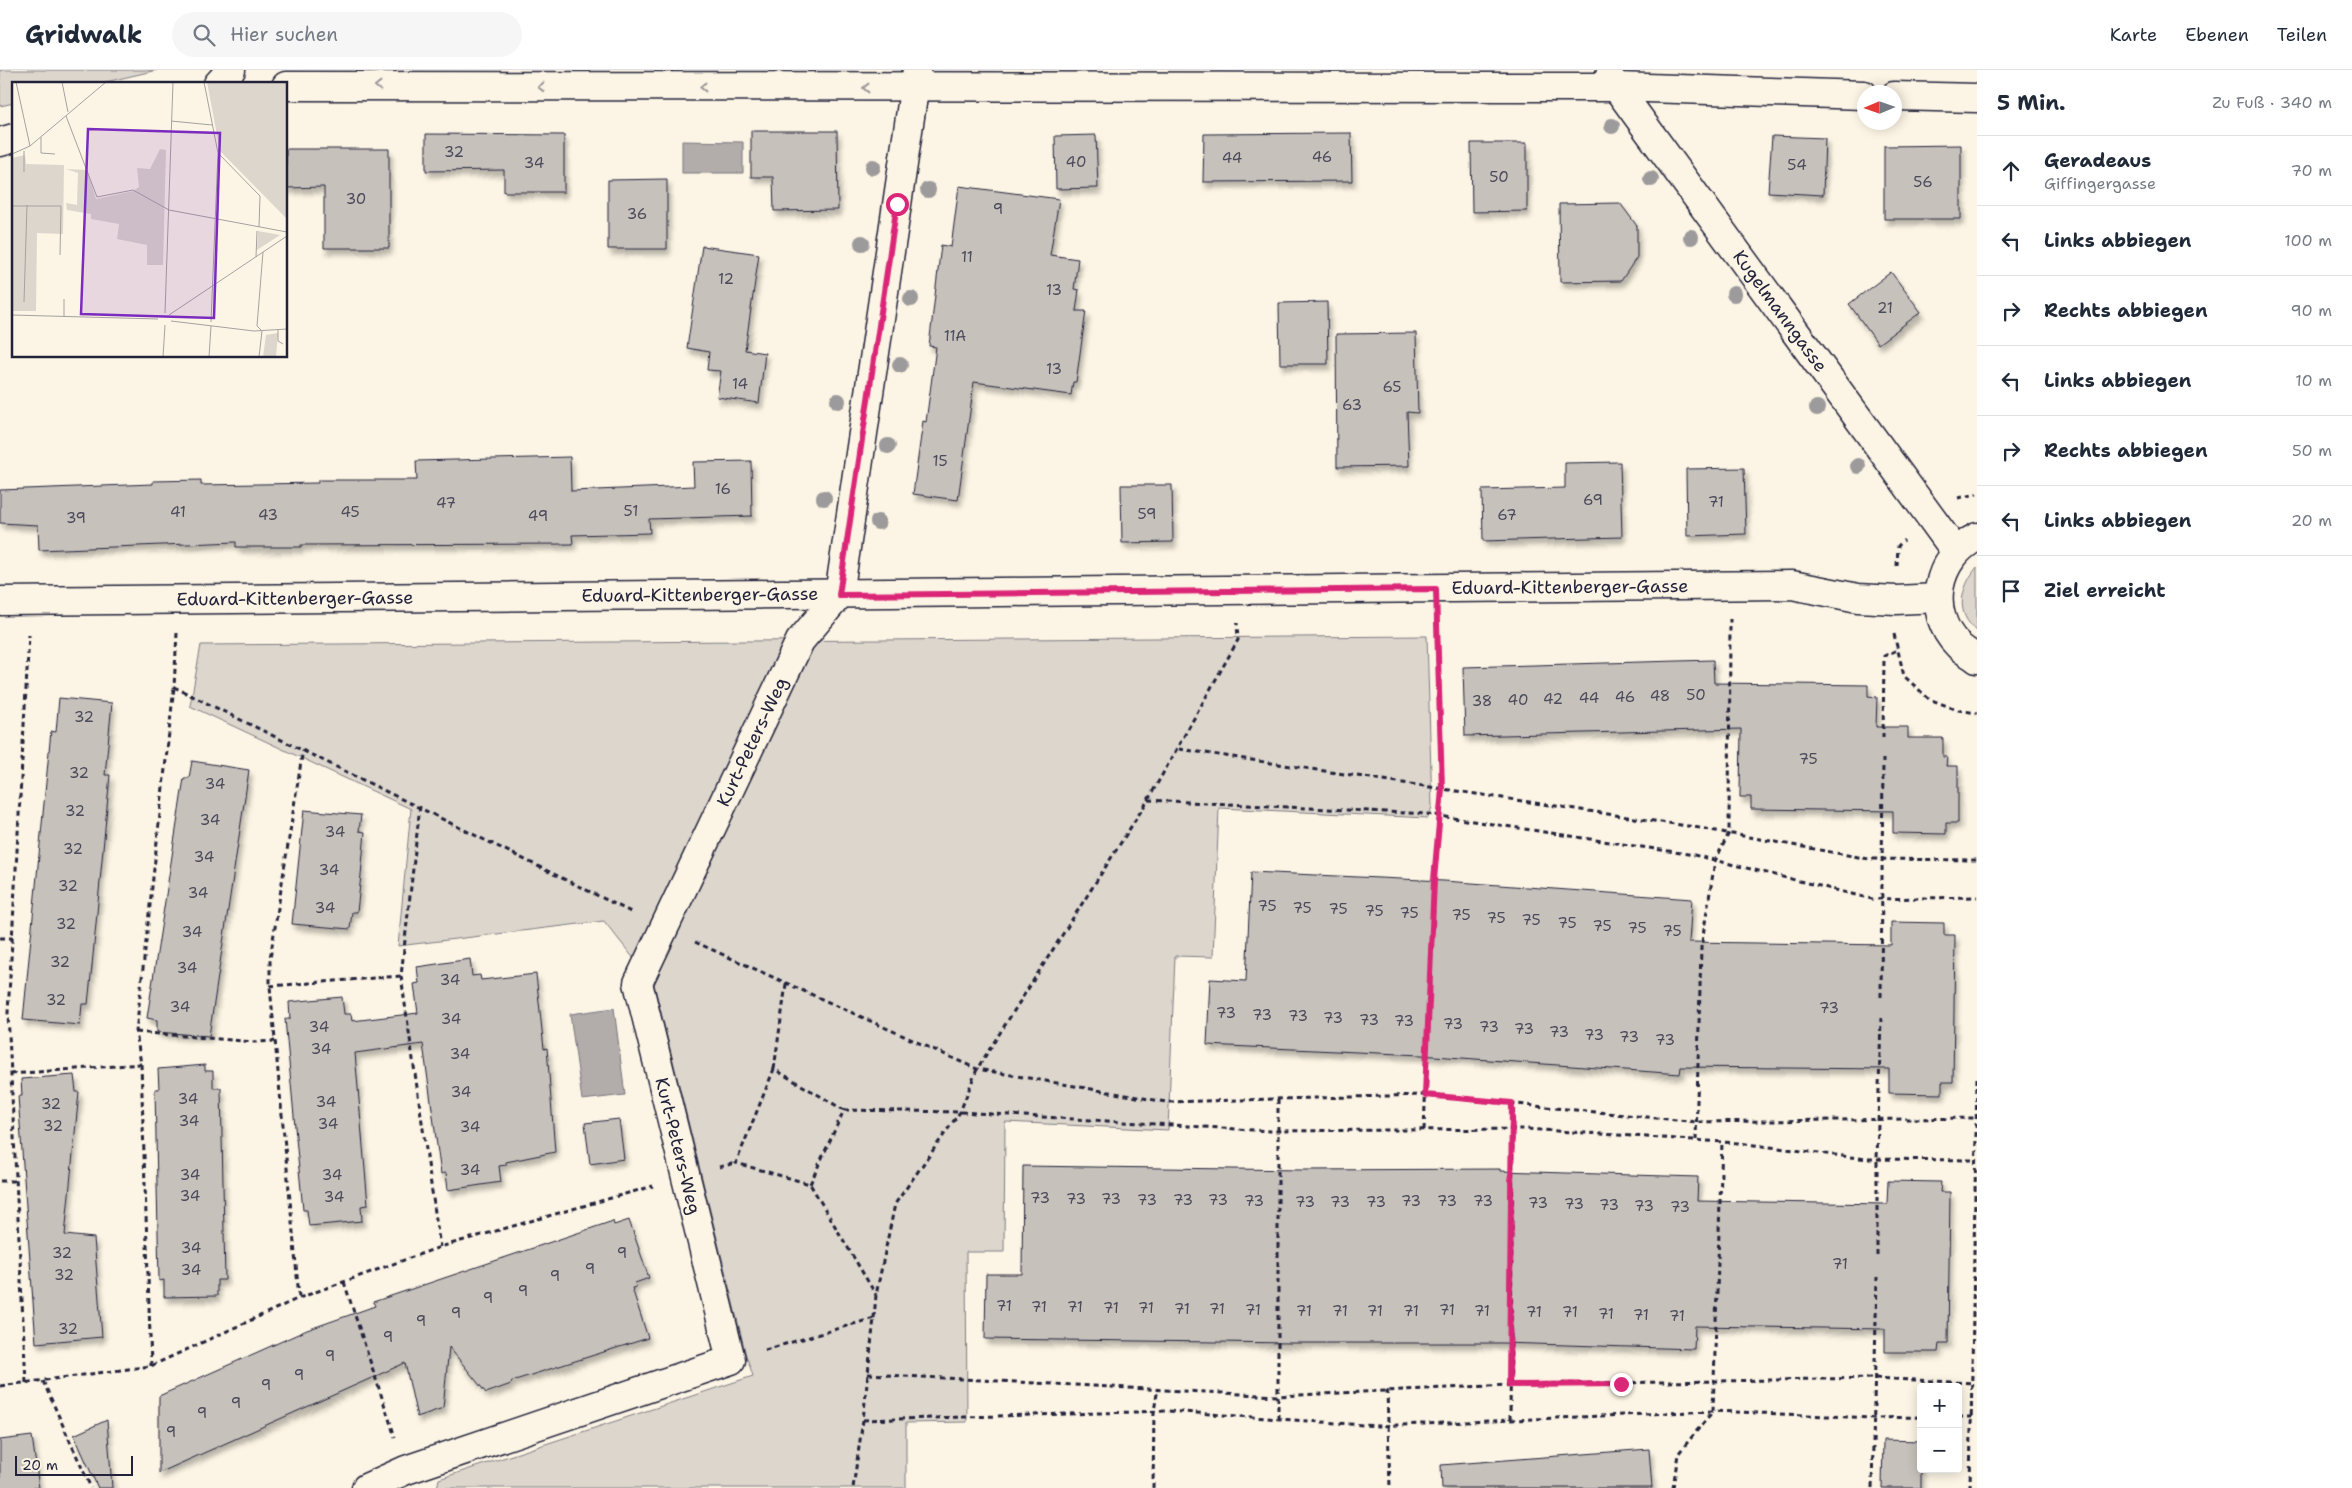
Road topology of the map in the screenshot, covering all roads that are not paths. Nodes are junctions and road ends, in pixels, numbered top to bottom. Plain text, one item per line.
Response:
1 (231, 70) edge
2 (916, 79) edge
3 (1610, 79) edge
4 (220, 82) edge
5 (288, 86) edge
6 (1857, 95) edge
7 (1902, 96) edge
8 (1977, 98) edge
9 (1966, 545) edge
10 (839, 595) junction
11 (1938, 598) junction
12 (0, 601) edge
13 (1977, 659) edge
14 (366, 1488) edge

1 - 4 street
2 - 3 street
2 -> 5 street
2 - 10 street
3 - 6 street
3 - 9 street, Kugelmanngasse
7 - 8 street
9 - 11 street
10 - 11 street, Eduard-Kittenberger-Gasse
10 - 12 street, Eduard-Kittenberger-Gasse
10 - 14 street, Kurt-Peters-Weg
11 - 13 street

